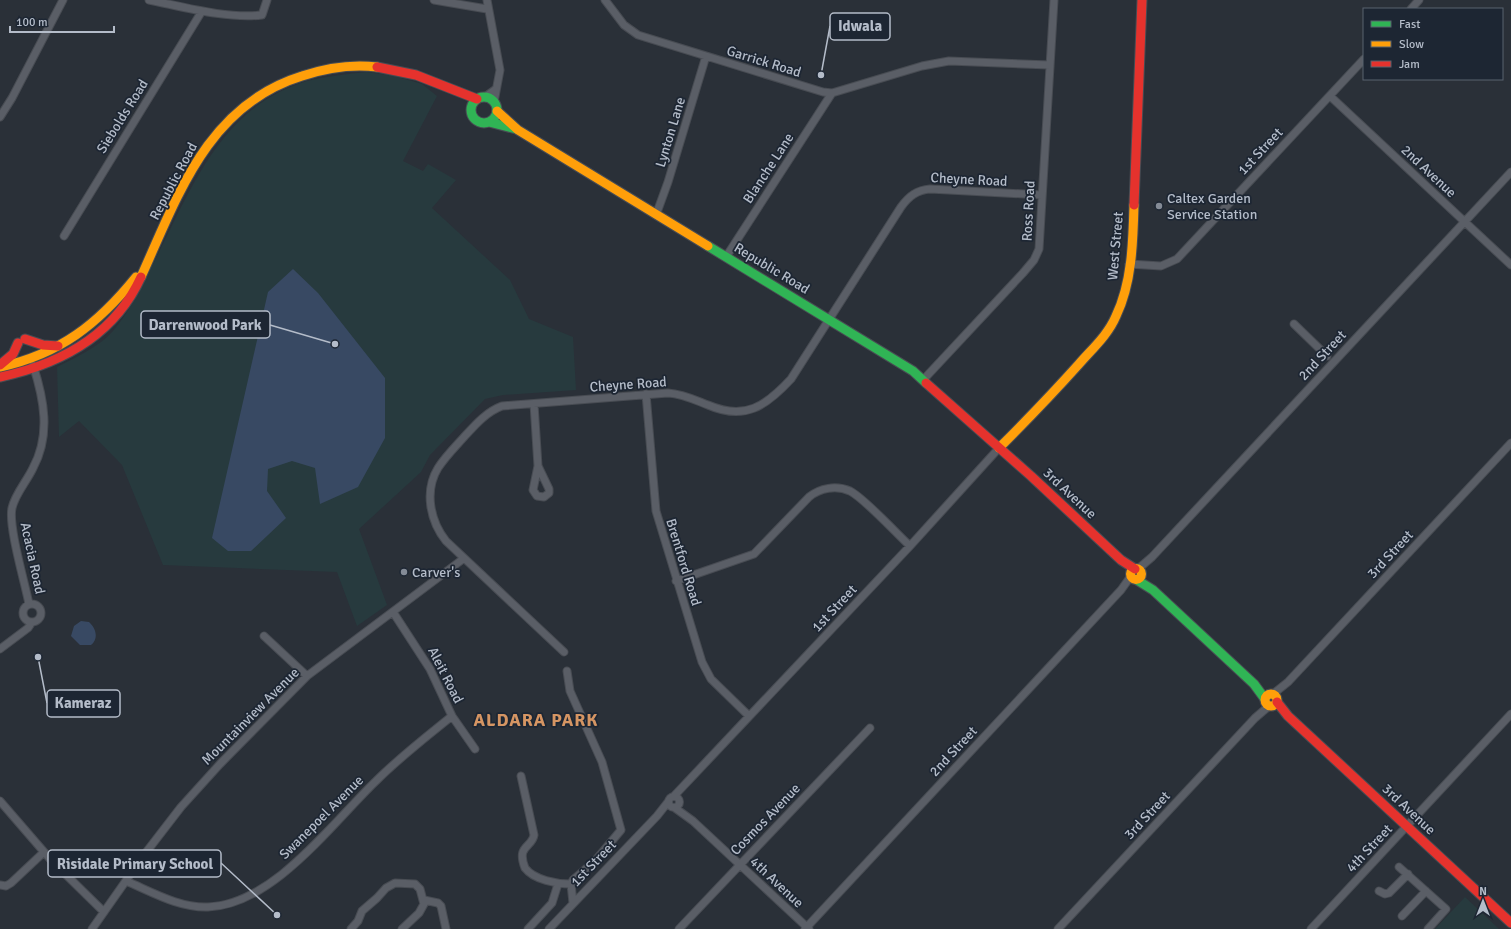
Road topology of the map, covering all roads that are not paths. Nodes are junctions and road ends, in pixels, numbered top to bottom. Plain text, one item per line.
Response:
1 (63, 0) edge
2 (149, 0) edge
3 (267, 0) edge
4 (434, 0) edge
5 (487, 0) edge
6 (605, 0) edge
7 (1054, 0) edge
8 (1142, 0) edge
9 (1419, 0) edge
10 (1412, 8) edge
11 (487, 9) junction
12 (202, 10) junction
13 (706, 56) junction
14 (1363, 60) edge
15 (1050, 65) junction
16 (496, 89) junction
17 (454, 92) junction
18 (832, 93) junction
19 (1330, 96) junction
20 (481, 98) junction
21 (496, 106) junction
22 (471, 110) junction
23 (0, 117) edge
24 (489, 122) junction
25 (518, 130) junction
26 (1511, 172) edge
27 (1042, 195) junction
28 (656, 215) junction
29 (1465, 222) junction
30 (64, 236) dead end
31 (726, 257) junction
32 (147, 263) junction
33 (1129, 264) junction
34 (1511, 265) edge
35 (829, 319) junction
36 (1294, 324) dead end
37 (59, 346) junction
38 (1327, 356) dead end
39 (29, 359) junction
40 (0, 366) edge
41 (32, 369) junction
42 (0, 376) edge
43 (924, 379) junction
44 (646, 394) junction
45 (534, 404) junction
46 (1511, 443) edge
47 (999, 448) junction
48 (538, 466) dead end
49 (910, 546) junction
50 (464, 559) junction
51 (1136, 574) junction
52 (676, 580) junction
53 (29, 604) junction
54 (393, 612) junction
55 (32, 622) junction
56 (264, 636) dead end
57 (0, 649) edge
58 (564, 652) dead end
59 (567, 671) dead end
60 (307, 676) junction
61 (1271, 700) junction
62 (1511, 714) edge
63 (452, 716) junction
64 (750, 716) junction
65 (870, 728) dead end
66 (475, 749) dead end
67 (521, 776) dead end
68 (0, 801) edge
69 (674, 803) junction
70 (1407, 826) junction
71 (44, 852) junction
72 (740, 865) junction
73 (1399, 867) dead end
74 (1408, 874) junction
75 (126, 881) junction
76 (558, 884) junction
77 (571, 884) junction
78 (0, 885) edge
79 (1379, 891) dead end
80 (1426, 891) junction
81 (424, 900) junction
82 (573, 903) junction
83 (104, 912) junction
84 (1402, 916) dead end
85 (1511, 923) edge
86 (807, 928) edge
87 (92, 929) edge
88 (351, 929) edge
89 (402, 929) edge
90 (446, 929) edge
91 (528, 929) edge
92 (550, 929) edge
93 (679, 929) edge
94 (1058, 929) edge
95 (1311, 929) edge
96 (1428, 929) edge

1 - 23 street
2 - 12 street
3 - 12 street
4 - 11 street
5 - 11 street
6 - 13 street, Garrick Road
7 - 15 street, Ross Road
8 - 33 main road, West Street
9 - 10 street
11 - 16 street
12 - 30 street, Siebolds Road
13 - 18 street, Garrick Road
13 - 28 street, Lynton Lane
14 - 19 street, 1st Street
15 - 18 street, Garrick Road
15 - 27 street, Ross Road
16 - 20 street
16 - 21 street
17 - 20 main road, Republic Road
17 - 22 main road, Republic Road
17 - 32 main road, Republic Road
18 - 31 street, Blanche Lane
19 - 29 street, 2nd Avenue
19 - 33 street, 1st Street
20 - 21 main road
20 - 22 main road
21 - 24 main road
21 - 25 main road, Republic Road
22 - 24 main road
24 - 25 main road, Republic Road
25 - 28 main road, Republic Road
26 - 29 street, 2nd Street
27 - 35 street, Cheyne Road
27 - 43 street, Ross Road
28 - 31 main road, Republic Road
29 - 34 street, 2nd Avenue
29 - 51 street, 2nd Street
31 - 35 main road, Republic Road
32 - 37 main road, Republic Road
32 - 41 main road, Republic Road
33 - 47 main road, West Street
35 - 43 main road, Republic Road
35 - 44 street, Cheyne Road
36 - 38 street
37 - 39 main road, Republic Road
37 - 40 main road
39 - 40 main road, Republic Road
39 - 41 street, Acacia Road
41 - 42 main road, Republic Road
41 - 53 street, Acacia Road
43 - 47 main road, Republic Road
44 - 45 street, Cheyne Road
44 - 52 street, Brentford Road
45 - 48 street
45 - 50 street, Cheyne Road
46 - 61 street, 3rd Street
47 - 49 street, 1st Street
47 - 51 main road, 3rd Avenue
49 - 52 street
49 - 64 street, 1st Street
50 - 54 street, Mountainview Avenue
50 - 58 street, Cheyne Road
51 - 61 main road, 3rd Avenue
51 - 86 street, 2nd Street
52 - 64 street, Brentford Road
53 - 55 street
53 - 55 street
54 - 60 street, Mountainview Avenue
54 - 63 street, Aleit Road
55 - 57 street
56 - 60 street
59 - 77 street
60 - 75 street, Mountainview Avenue
61 - 70 main road, 3rd Avenue
61 - 94 street, 3rd Street
62 - 70 street, 4th Street
63 - 66 street, Aleit Road
63 - 75 street, Swanepoel Avenue
64 - 69 street, 1st Street
65 - 72 street, Cosmos Avenue
67 - 76 street
68 - 71 street
69 - 72 street, 4th Avenue
69 - 82 street, 1st Street
70 - 85 main road, 3rd Avenue
70 - 95 street, 4th Street
71 - 78 street
71 - 83 street
72 - 86 street, 4th Avenue
72 - 93 street, Cosmos Avenue
73 - 74 street
74 - 79 street
74 - 80 street
75 - 83 street, Mountainview Avenue
76 - 77 street
76 - 91 street
77 - 82 street
80 - 84 street
80 - 96 street
81 - 88 street
81 - 89 street
81 - 90 street
82 - 92 street, 1st Street
83 - 87 street, Mountainview Avenue

